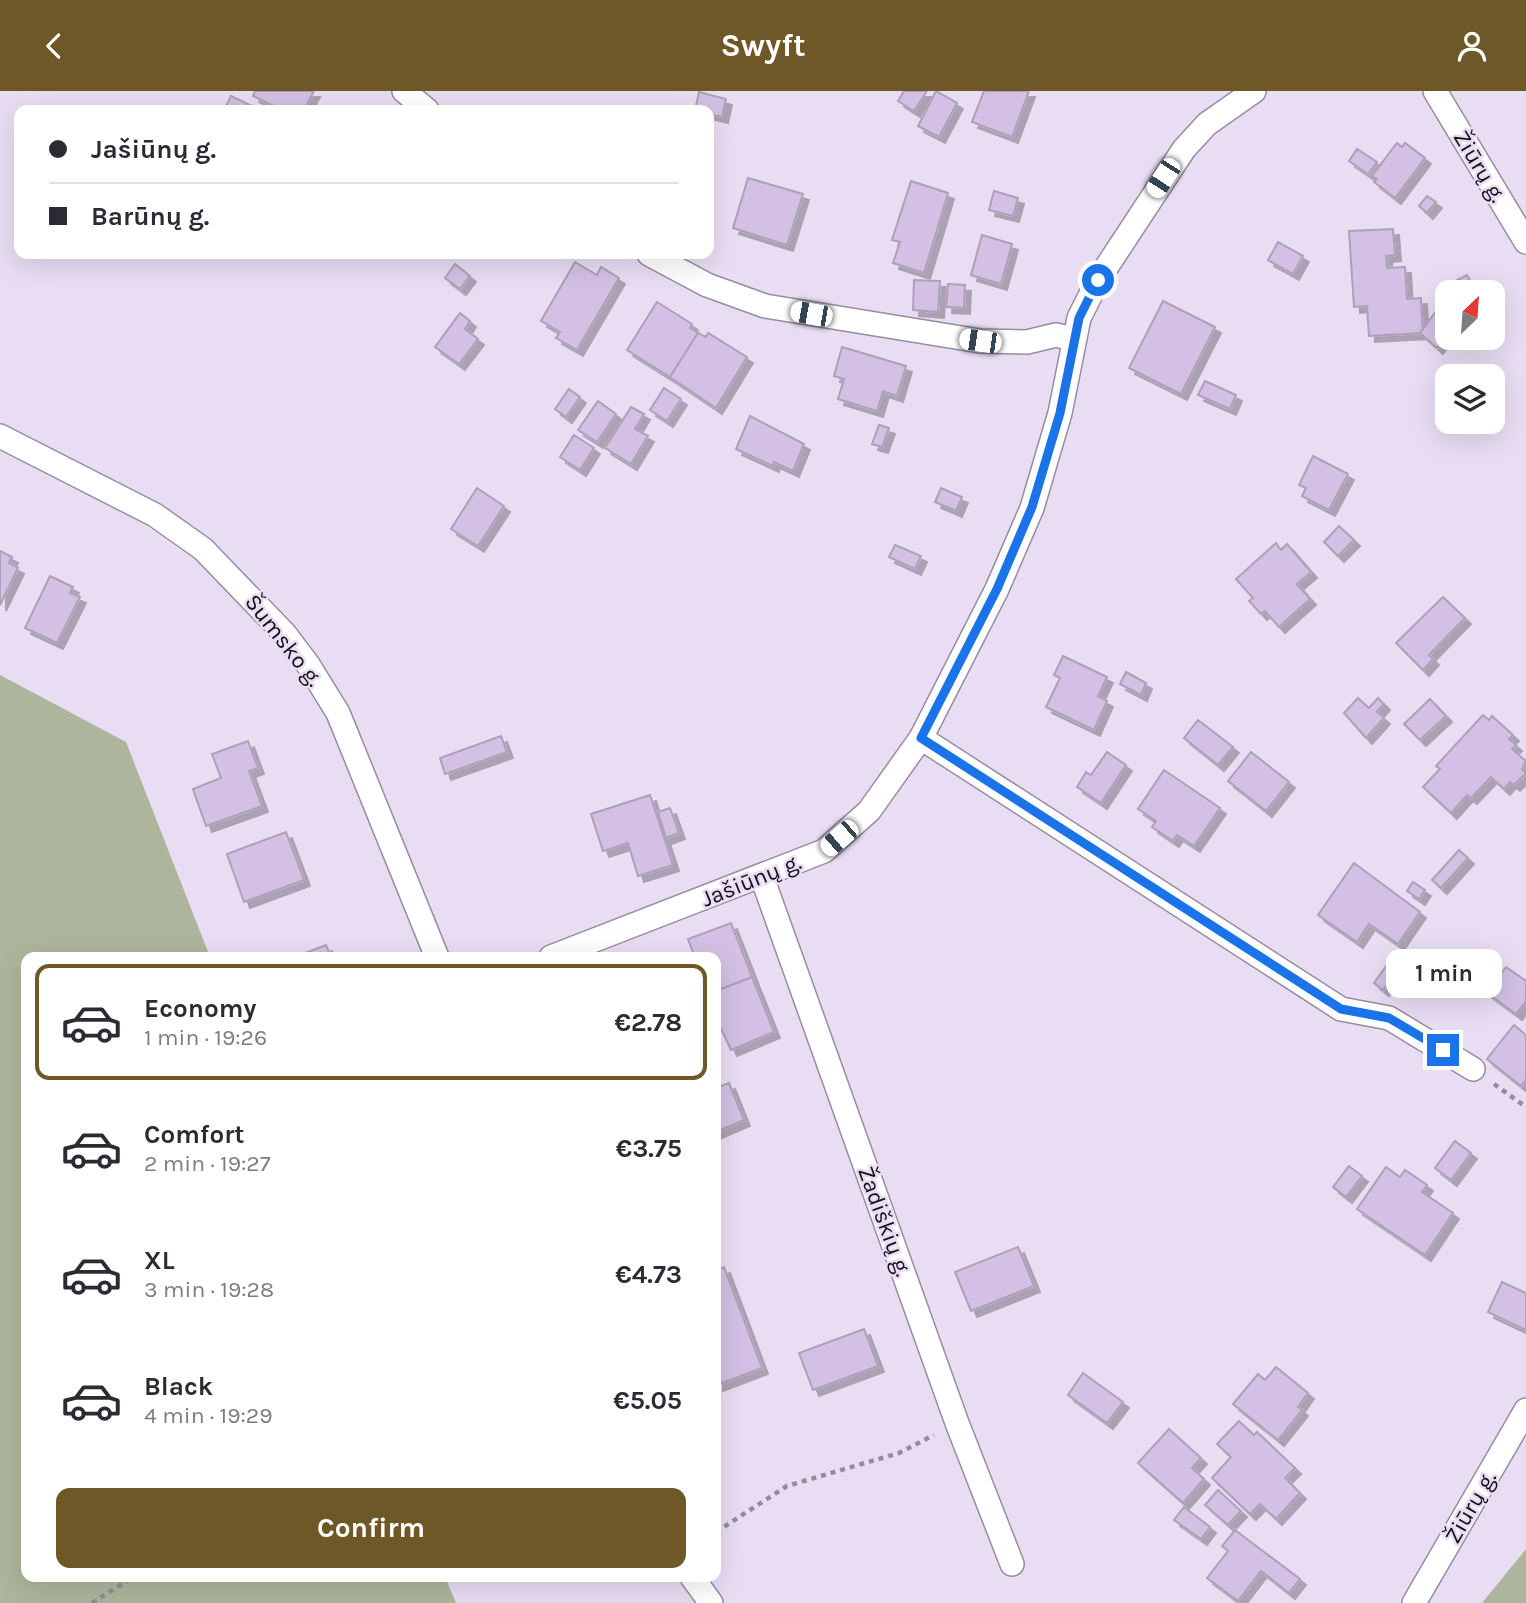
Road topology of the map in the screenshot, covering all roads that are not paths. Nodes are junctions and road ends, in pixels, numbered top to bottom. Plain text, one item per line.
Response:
1 (404, 91) edge
2 (1254, 91) edge
3 (1435, 91) edge
4 (422, 105) edge
5 (1526, 241) edge
6 (658, 259) edge
7 (1073, 339) junction
8 (0, 436) edge
9 (921, 738) junction
10 (762, 877) junction
11 (435, 952) edge
12 (564, 952) edge
13 (1473, 1069) road end
14 (1526, 1410) edge
15 (1012, 1564) dead end
16 (696, 1582) edge
17 (711, 1603) edge
18 (1413, 1603) edge

1 - 4 street
2 - 7 street, Jašiūnų g.
3 - 5 street, Žiūrų g.
6 - 7 street
7 - 9 street, Jašiūnų g.
8 - 11 street, Šumsko g.
9 - 10 street, Jašiūnų g.
9 - 13 street
10 - 12 street, Jašiūnų g.
10 - 15 street, Žadiškių g.
14 - 18 street, Žiūrų g.
16 - 17 street

